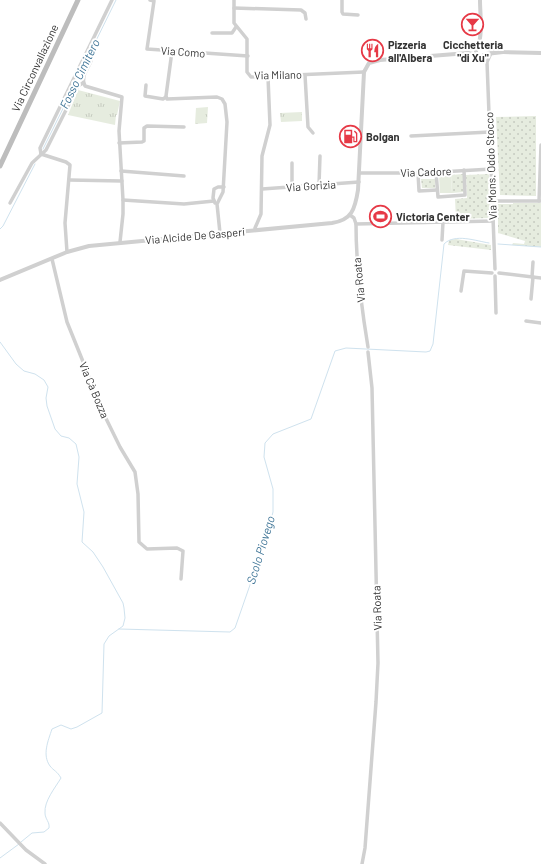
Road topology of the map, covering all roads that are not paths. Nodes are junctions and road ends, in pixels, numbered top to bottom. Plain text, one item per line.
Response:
1 (78, 0) edge
2 (112, 0) edge
3 (150, 0) edge
4 (234, 0) edge
5 (342, 0) edge
6 (480, 0) edge
7 (234, 8) junction
8 (358, 14) dead end
9 (306, 20) dead end
10 (236, 27) junction
11 (212, 33) dead end
12 (481, 36) junction
13 (477, 47) junction
14 (485, 47) junction
15 (172, 52) junction
16 (503, 52) junction
17 (468, 53) junction
18 (491, 53) junction
19 (541, 53) edge
20 (482, 55) junction
21 (248, 56) junction
22 (88, 57) junction
23 (487, 61) junction
24 (364, 72) junction
25 (305, 75) junction
26 (268, 77) junction
27 (83, 83) junction
28 (146, 85) dead end
29 (166, 97) junction
30 (184, 127) dead end
31 (490, 132) junction
32 (313, 133) dead end
33 (411, 136) dead end
34 (119, 143) junction
35 (541, 145) edge
36 (41, 154) junction
37 (320, 156) dead end
38 (292, 163) dead end
39 (0, 166) edge
40 (492, 169) junction
41 (464, 170) junction
42 (121, 171) junction
43 (436, 172) junction
44 (360, 173) junction
45 (418, 173) junction
46 (184, 176) dead end
47 (69, 180) junction
48 (122, 181) junction
49 (359, 182) junction
50 (319, 185) junction
51 (224, 187) junction
52 (292, 187) junction
53 (262, 189) junction
54 (438, 190) junction
55 (123, 200) junction
56 (493, 201) junction
57 (540, 201) edge
58 (10, 203) dead end
59 (216, 203) junction
60 (350, 215) junction
61 (493, 221) junction
62 (443, 222) junction
63 (356, 224) junction
64 (255, 230) junction
65 (220, 233) junction
66 (442, 240) dead end
67 (120, 242) junction
68 (67, 252) junction
69 (52, 259) junction
70 (533, 262) dead end
71 (495, 269) junction
72 (492, 273) junction
73 (497, 275) junction
74 (533, 277) junction
75 (541, 278) edge
76 (0, 280) edge
77 (461, 291) dead end
78 (531, 299) dead end
79 (496, 313) dead end
80 (526, 321) dead end
81 (541, 323) edge
82 (368, 347) dead end
83 (368, 352) dead end
84 (181, 579) dead end
85 (0, 823) edge
86 (45, 864) edge
87 (362, 864) edge

1 - 39 main road, Via Circonvallazione
2 - 22 street
3 - 15 street, Via Como
4 - 7 street
5 - 8 street
6 - 12 street
7 - 9 street
7 - 10 street
10 - 11 street
10 - 21 street, Via Milano
12 - 13 street
12 - 14 street
13 - 14 street
13 - 17 street
13 - 20 street
14 - 16 street
14 - 20 street
15 - 21 street, Via Como
15 - 29 street
16 - 18 street
16 - 19 street
17 - 20 street
17 - 24 street
18 - 20 street
18 - 23 street
20 - 23 street
21 - 26 street, Via Milano
22 - 27 street
22 - 36 street
23 - 31 street, Via Mons. Oddo Stocco
24 - 25 street, Via Milano
24 - 44 street
25 - 26 street, Via Milano
25 - 32 street
26 - 53 street
27 - 34 street
27 - 36 street
28 - 29 street
29 - 51 street
30 - 34 street
31 - 33 street
31 - 40 street, Via Mons. Oddo Stocco
34 - 42 street
35 - 57 street
36 - 47 street
36 - 58 street
37 - 50 street
38 - 52 street
40 - 41 street, Via Cadore
40 - 56 street, Via Mons. Oddo Stocco
41 - 43 street, Via Cadore
41 - 54 street
42 - 46 street
42 - 48 street
43 - 45 street, Via Cadore
43 - 54 street
44 - 45 street, Via Cadore
44 - 49 street
45 - 54 street
47 - 48 street
47 - 68 street
48 - 55 street
49 - 50 street, Via Gorizia
49 - 60 street
50 - 52 street, Via Gorizia
51 - 59 street
51 - 59 street
52 - 53 street, Via Gorizia
53 - 64 street
55 - 59 street
55 - 67 street
56 - 57 street
56 - 61 street, Via Mons. Oddo Stocco
59 - 65 street
60 - 63 street
60 - 64 street, Via Alcide De Gasperi
61 - 62 street
61 - 71 street, Via Mons. Oddo Stocco
62 - 63 street
62 - 66 street
63 - 82 street, Via Roata
64 - 65 street, Via Alcide De Gasperi
65 - 67 street, Via Alcide De Gasperi
67 - 68 street, Via Alcide De Gasperi
68 - 69 street, Via Alcide De Gasperi
69 - 76 street, Via Alcide De Gasperi
69 - 84 street, Via Cà Bozza
70 - 74 street
71 - 72 street
71 - 73 street
72 - 73 street
72 - 77 street
73 - 74 street
73 - 79 street
74 - 75 street
74 - 78 street
80 - 81 street
83 - 87 street, Via Roata
85 - 86 street

